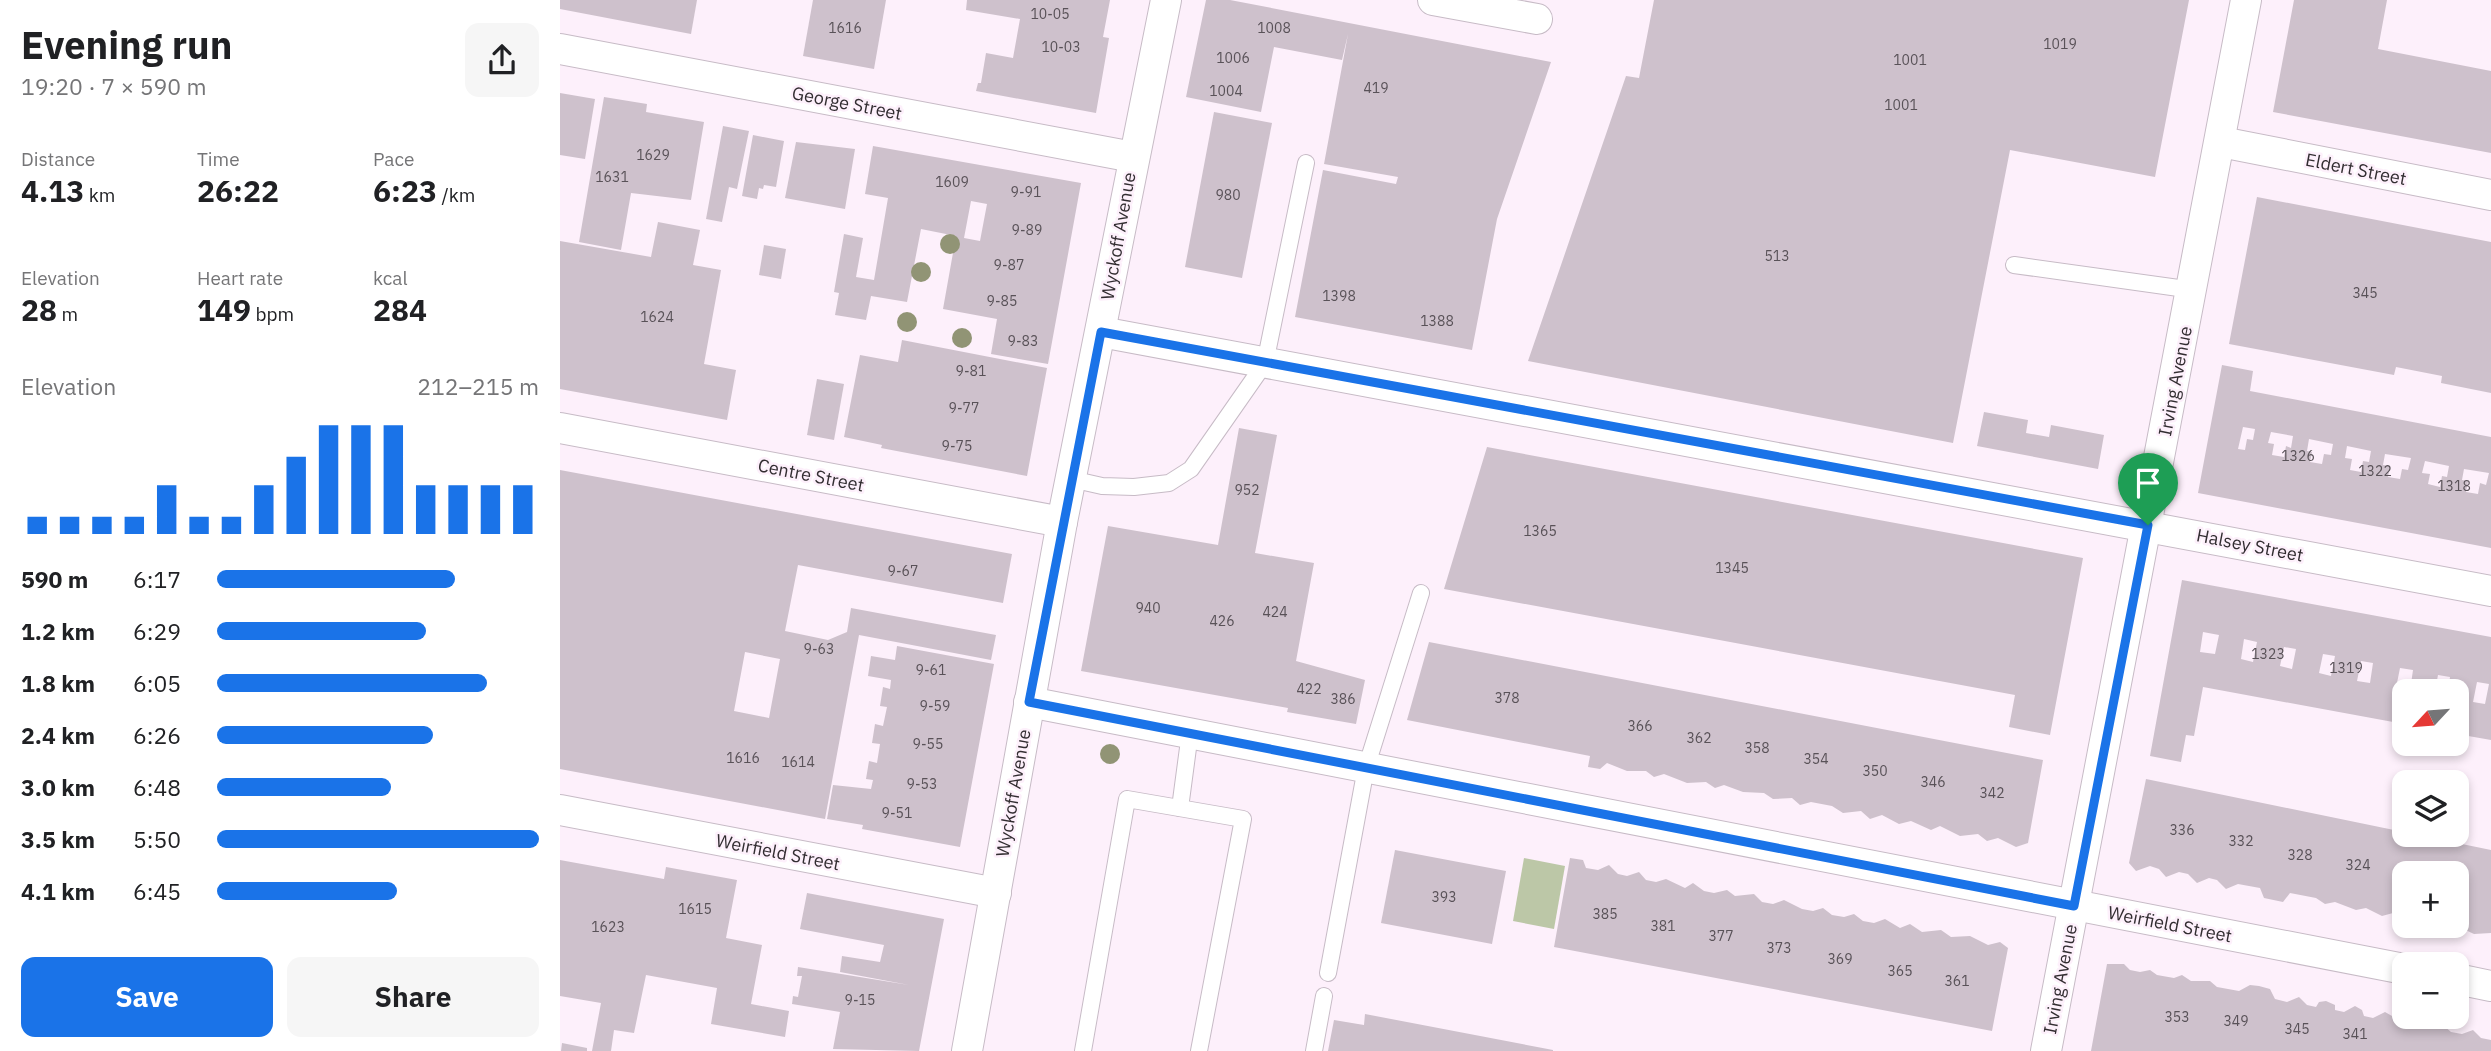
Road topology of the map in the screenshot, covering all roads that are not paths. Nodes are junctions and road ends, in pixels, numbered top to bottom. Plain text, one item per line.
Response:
1 (1166, 0) edge
2 (1433, 0) edge
3 (2246, 0) edge
4 (1537, 19) dead end
5 (560, 49) edge
6 (2221, 142) junction
7 (1133, 157) junction
8 (1306, 163) dead end
9 (2491, 195) edge
10 (2014, 265) dead end
11 (2193, 290) junction
12 (1101, 332) junction
13 (1265, 363) junction
14 (560, 428) edge
15 (1071, 479) junction
16 (1062, 522) junction
17 (2148, 525) junction
18 (2491, 591) edge
19 (1421, 593) dead end
20 (1029, 702) junction
21 (1190, 733) junction
22 (1366, 768) junction
23 (1180, 808) junction
24 (560, 810) edge
25 (996, 893) junction
26 (2074, 906) junction
27 (2392, 967) edge
28 (1328, 972) dead end
29 (2469, 981) edge
30 (2491, 986) edge
31 (1324, 996) dead end
32 (967, 1051) edge
33 (1083, 1051) edge
34 (1199, 1051) edge
35 (1314, 1051) edge
36 (2046, 1051) edge

1 - 7 street, Wyckoff Avenue
2 - 4 street
3 - 6 street, Irving Avenue
5 - 7 street, George Street
6 - 9 street, Eldert Street
6 - 11 street, Irving Avenue
7 - 12 street, Wyckoff Avenue
8 - 13 lane
10 - 11 lane
11 - 17 street, Irving Avenue
12 - 13 street, Halsey Street
12 - 15 street, Wyckoff Avenue
13 - 15 lane
13 - 17 street, Halsey Street
14 - 16 street, Centre Street
15 - 16 street, Wyckoff Avenue
16 - 20 street, Wyckoff Avenue
17 - 18 street, Halsey Street
17 - 26 street, Irving Avenue
19 - 22 lane
20 - 21 street, Weirfield Street
20 - 25 street, Wyckoff Avenue
21 - 22 street, Weirfield Street
21 - 23 lane
22 - 26 street, Weirfield Street
22 - 28 lane
23 - 33 lane
23 - 34 lane
24 - 25 street, Weirfield Street
25 - 32 street, Wyckoff Avenue
26 - 27 street, Weirfield Street
26 - 36 street, Irving Avenue
29 - 30 street
31 - 35 lane

